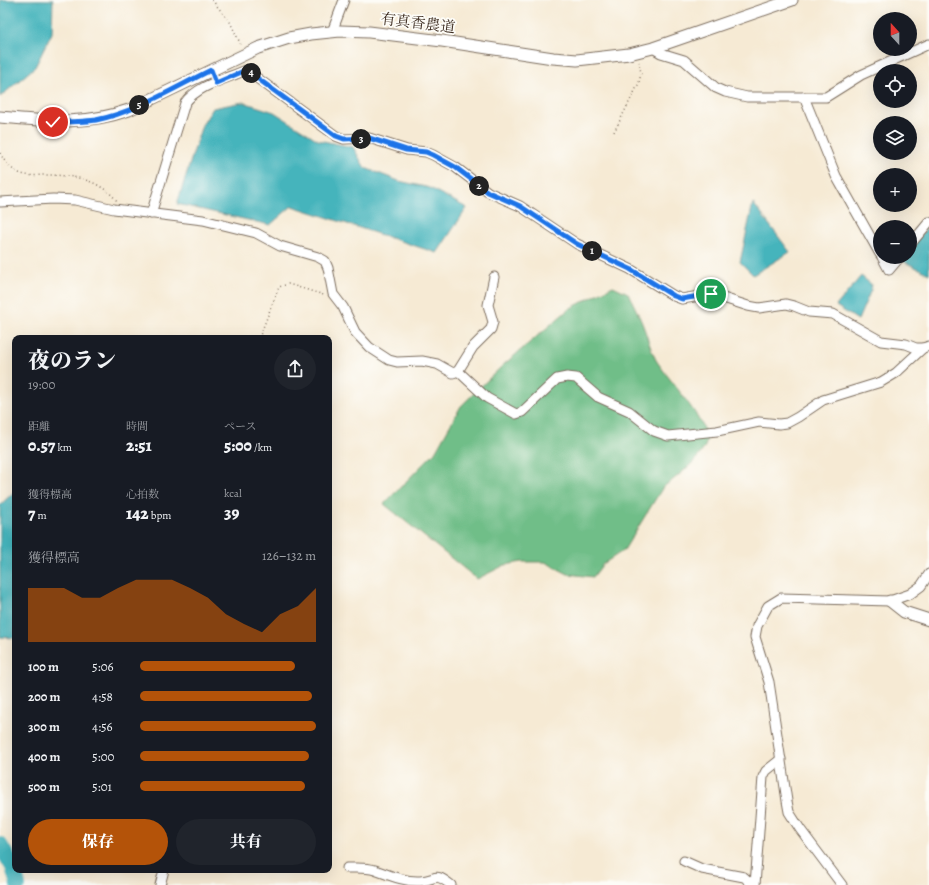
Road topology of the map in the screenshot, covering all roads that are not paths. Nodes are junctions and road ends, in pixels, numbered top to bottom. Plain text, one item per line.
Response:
1 (344, 0) edge
2 (792, 0) edge
3 (332, 32) junction
4 (929, 44) edge
5 (653, 48) junction
6 (244, 54) junction
7 (211, 70) junction
8 (246, 70) junction
9 (216, 83) junction
10 (804, 97) junction
11 (0, 117) edge
12 (0, 202) edge
13 (151, 214) junction
14 (929, 222) edge
15 (917, 237) edge
16 (873, 242) edge
17 (886, 264) edge
18 (894, 264) edge
19 (494, 277) dead end
20 (926, 347) edge
21 (458, 371) junction
22 (929, 574) edge
23 (890, 601) junction
24 (929, 620) edge
25 (781, 760) junction
26 (684, 861) dead end
27 (347, 868) dead end
28 (163, 873) edge
29 (160, 885) edge
30 (451, 885) edge
31 (754, 885) edge
32 (842, 885) edge

1 - 3 street
2 - 5 street, 有真香農道
3 - 5 street, 有真香農道
3 - 6 street, 有真香農道
4 - 10 street
5 - 10 street
6 - 7 street, 有真香農道
6 - 8 street
7 - 9 street
7 - 11 street, 有真香農道
8 - 9 street
8 - 20 street
9 - 13 street
10 - 16 street
12 - 13 street
13 - 21 street
14 - 15 street
17 - 18 street
19 - 21 street
20 - 21 street
22 - 23 street
23 - 24 street
23 - 25 street
25 - 31 street
25 - 32 street
26 - 31 street
27 - 30 street
28 - 29 street

